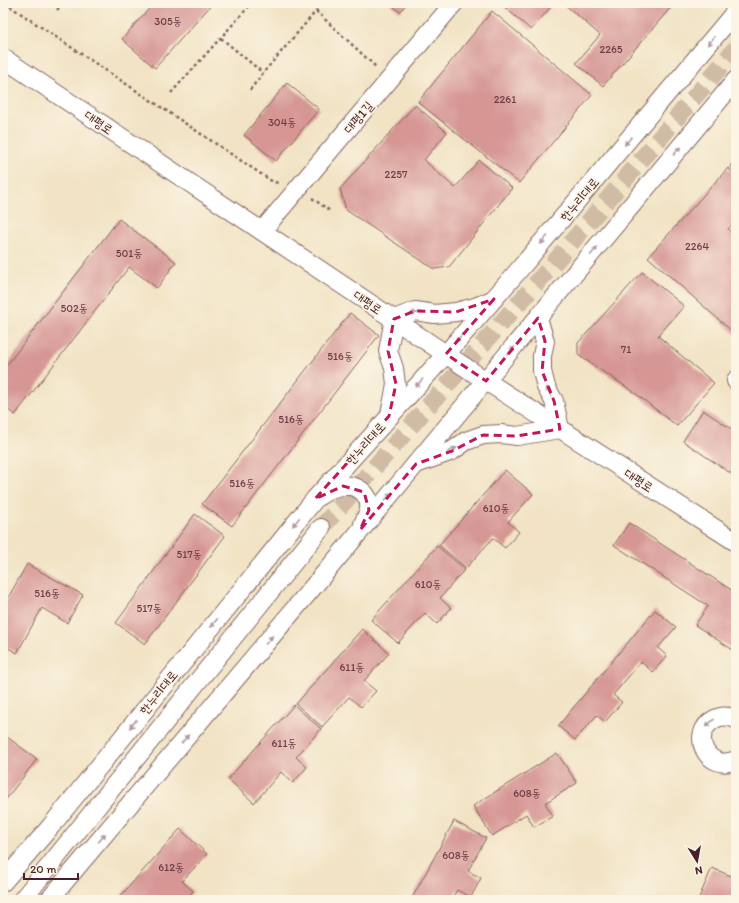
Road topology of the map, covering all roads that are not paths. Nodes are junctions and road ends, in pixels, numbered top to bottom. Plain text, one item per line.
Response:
1 (454, 3) edge
2 (736, 11) edge
3 (3, 58) edge
4 (736, 80) edge
5 (262, 230) junction
6 (494, 299) junction
7 (538, 318) junction
8 (394, 319) junction
9 (446, 354) junction
10 (486, 381) junction
11 (389, 416) junction
12 (560, 429) junction
13 (416, 464) junction
14 (314, 499) junction
15 (322, 528) tunnel mouth
16 (360, 530) junction
17 (736, 542) edge
18 (736, 719) edge
19 (736, 760) edge
20 (3, 882) edge
21 (22, 900) edge
22 (49, 900) edge

1 - 5 street, 대평1길
2 -> 6 street, 한누리대로
3 - 5 street, 대평로
7 -> 4 street
5 - 8 street, 대평로
6 -> 8 street
6 -> 9 street, 한누리대로
10 -> 7 street
12 -> 7 street
8 - 9 street, 대평로
8 - 11 street
9 - 10 street, 대평로
9 -> 11 street, 한누리대로
10 - 12 street, 대평로
10 - 13 street
11 - 14 street, 한누리대로
13 -> 12 street
12 - 17 street, 대평로
16 -> 13 street
14 - 16 street
14 -> 20 street, 한누리대로
15 - 21 street
22 -> 16 street
18 -> 19 street

